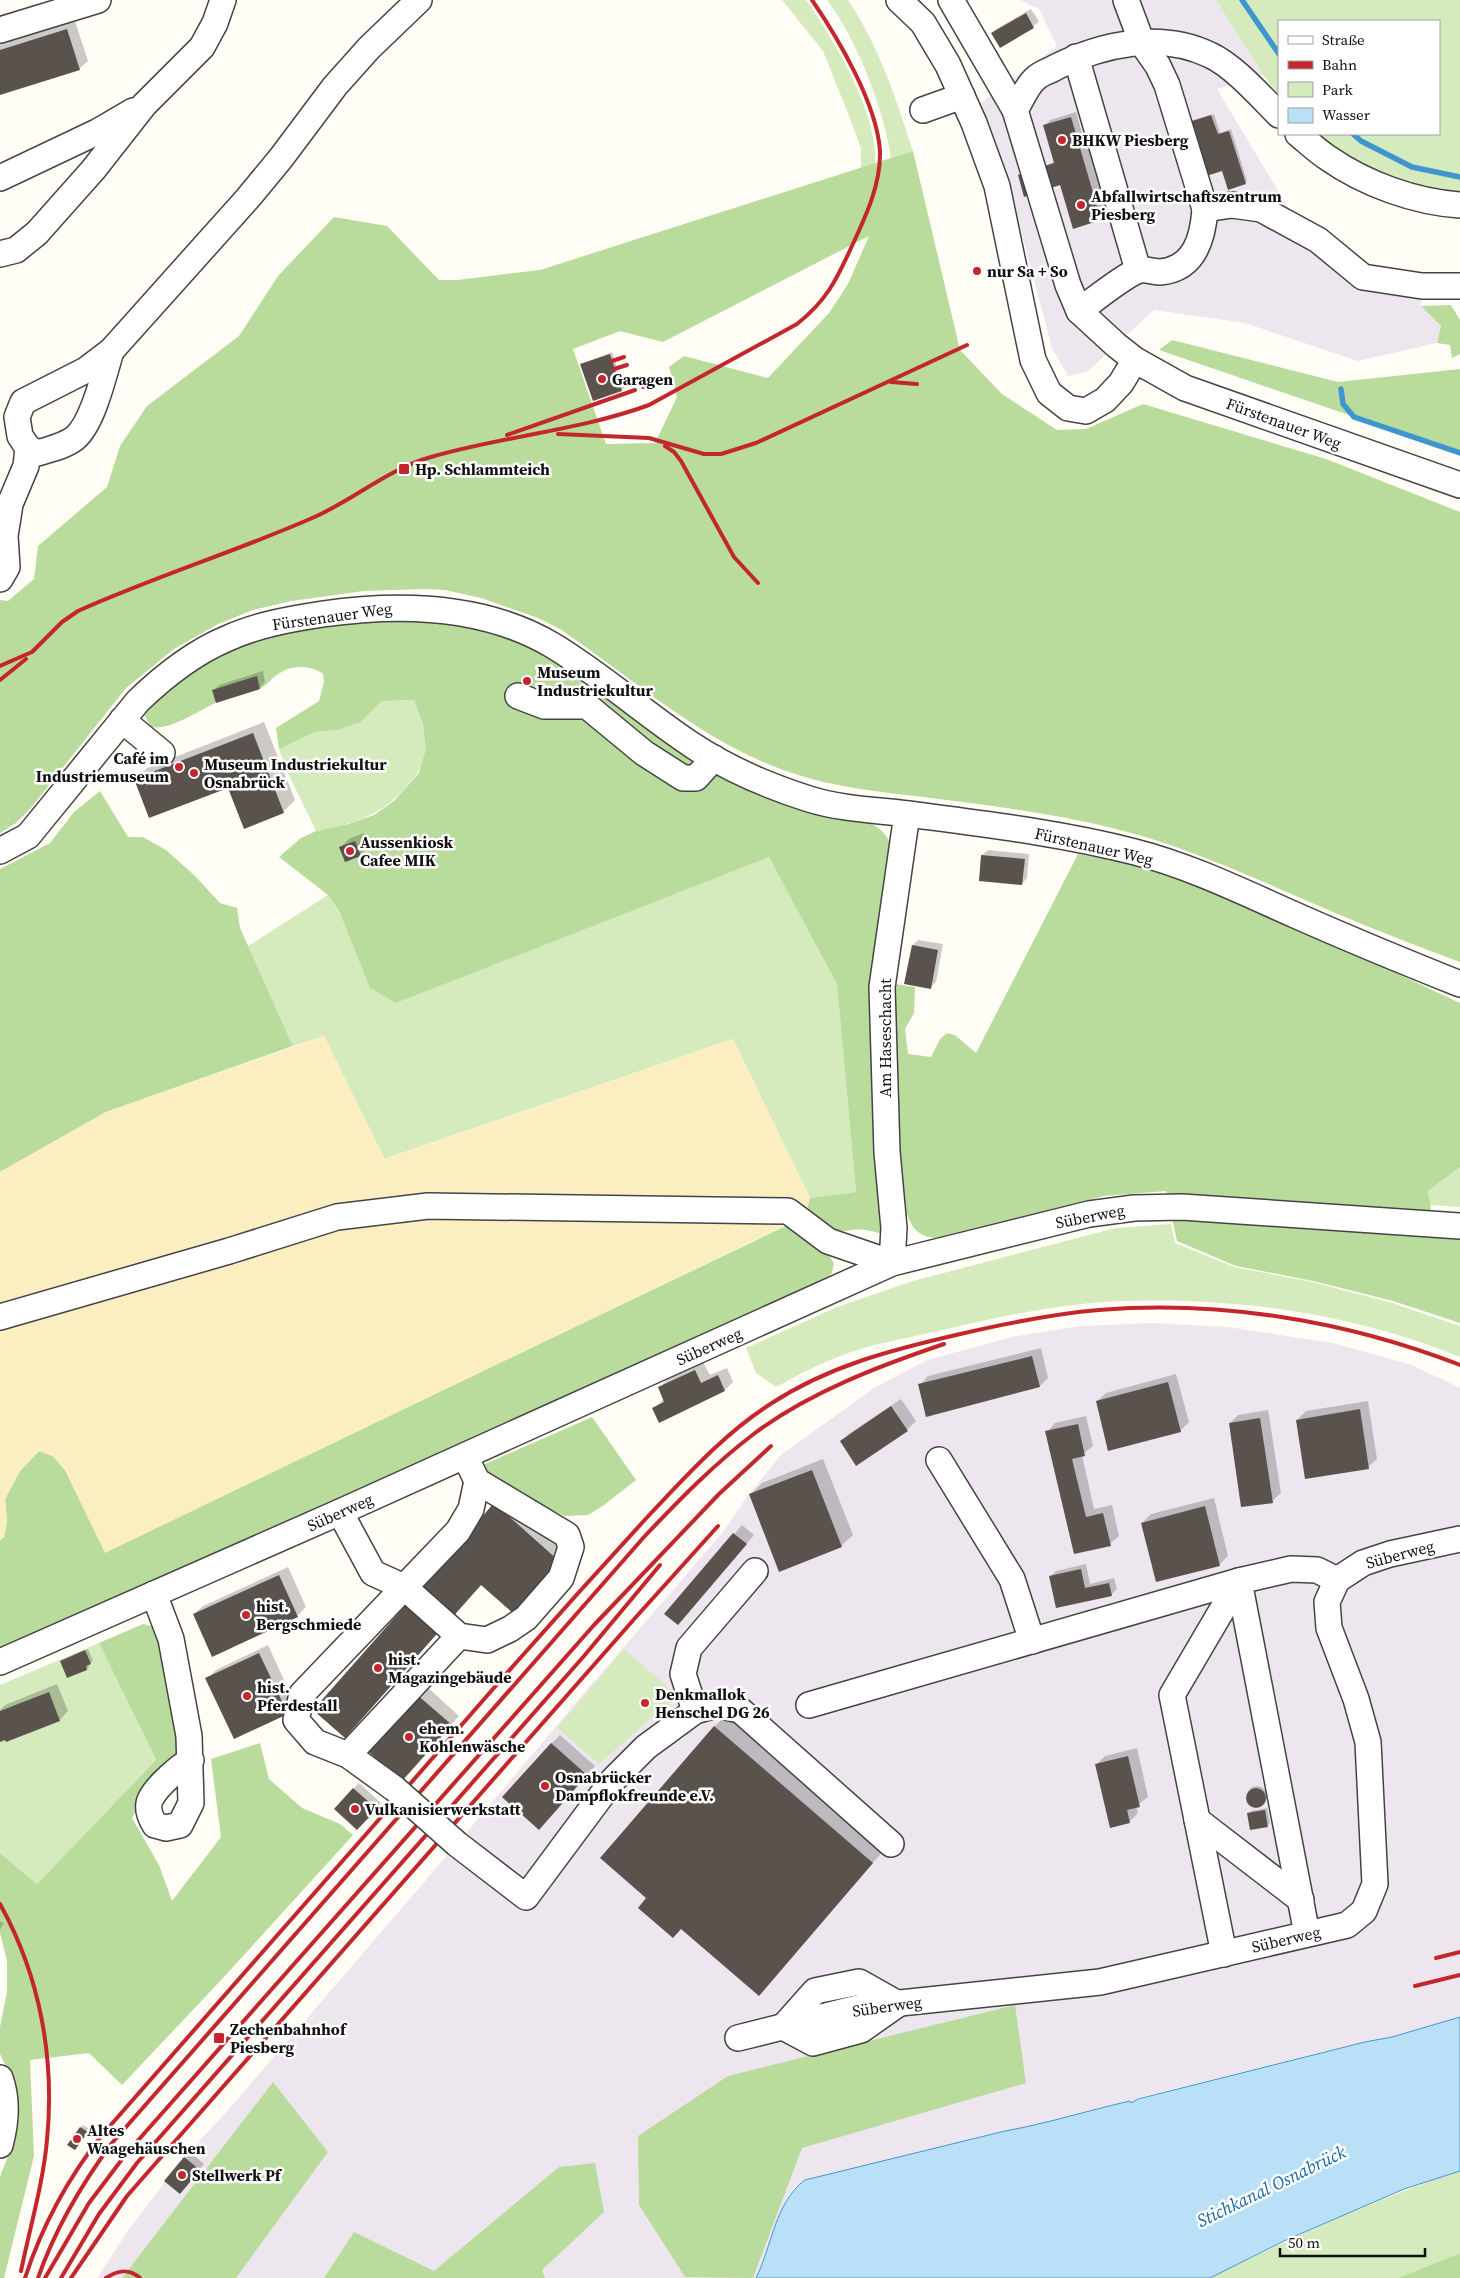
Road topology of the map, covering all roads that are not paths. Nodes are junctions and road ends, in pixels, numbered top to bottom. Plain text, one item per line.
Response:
1 (98, 0) edge
2 (223, 0) edge
3 (419, 0) edge
4 (899, 0) edge
5 (906, 0) edge
6 (913, 0) edge
7 (951, 0) edge
8 (1126, 0) edge
9 (922, 23) junction
10 (0, 30) edge
11 (1142, 42) junction
12 (1076, 57) junction
13 (962, 96) junction
14 (144, 105) junction
15 (923, 110) dead end
16 (1015, 110) junction
17 (1278, 114) edge
18 (1299, 135) edge
19 (0, 178) edge
20 (1460, 205) edge
21 (1205, 209) junction
22 (0, 254) edge
23 (1138, 270) junction
24 (1460, 286) edge
25 (1079, 311) junction
26 (111, 351) junction
27 (1136, 360) junction
28 (28, 448) junction
29 (1460, 485) edge
30 (0, 579) edge
31 (518, 696) dead end
32 (122, 720) junction
33 (162, 753) dead end
34 (714, 758) junction
35 (907, 814) junction
36 (0, 851) edge
37 (1460, 984) edge
38 (1460, 1226) edge
39 (892, 1263) junction
40 (0, 1317) edge
41 (466, 1456) junction
42 (939, 1460) dead end
43 (477, 1482) junction
44 (340, 1512) junction
45 (1460, 1539) edge
46 (755, 1572) dead end
47 (1337, 1580) junction
48 (1239, 1581) junction
49 (404, 1587) junction
50 (154, 1594) junction
51 (459, 1636) junction
52 (1032, 1641) junction
53 (0, 1662) edge
54 (809, 1705) dead end
55 (695, 1710) junction
56 (348, 1755) junction
57 (191, 1760) dead end
58 (1197, 1820) junction
59 (891, 1844) dead end
60 (1301, 1900) junction
61 (1307, 1934) junction
62 (1224, 1954) junction
63 (738, 2038) dead end
64 (0, 2078) edge
65 (2, 2134) edge

1 - 10 street
2 - 14 street
3 - 26 street
4 - 9 street
5 - 9 street
6 - 9 street
7 - 16 street
8 - 11 street
9 - 13 street
11 - 12 street
11 - 17 street
11 - 21 street
12 - 16 street
12 - 23 street
13 - 15 street
13 - 27 street
14 - 19 street
14 - 22 street
16 - 25 street
18 - 20 street
21 - 23 street
21 - 24 street
23 - 25 street
25 - 27 street, Fürstenauer Weg
26 - 28 street
26 - 28 street
27 - 29 street, Fürstenauer Weg
28 - 30 street
31 - 34 street
32 - 33 street
32 - 34 street, Fürstenauer Weg
32 - 36 street, Fürstenauer Weg
34 - 35 street, Fürstenauer Weg
35 - 37 street, Fürstenauer Weg
35 - 39 street, Am Haseschacht
38 - 39 street, Süberweg
39 - 40 street
39 - 41 street, Süberweg
41 - 43 street
41 - 44 street, Süberweg
42 - 52 street
43 - 49 street
43 - 51 street
44 - 49 street
44 - 50 street, Süberweg
45 - 47 street, Süberweg
46 - 55 street
47 - 48 street
47 - 61 street, Süberweg
48 - 52 street
48 - 58 street
48 - 60 street
49 - 51 street
49 - 56 street
50 - 53 street, Süberweg
50 - 57 street
51 - 56 street
52 - 54 street
55 - 56 street, bridge
55 - 59 street
58 - 60 street
58 - 62 street
60 - 61 street
61 - 62 street, Süberweg
62 - 63 street, Süberweg
64 - 65 street

